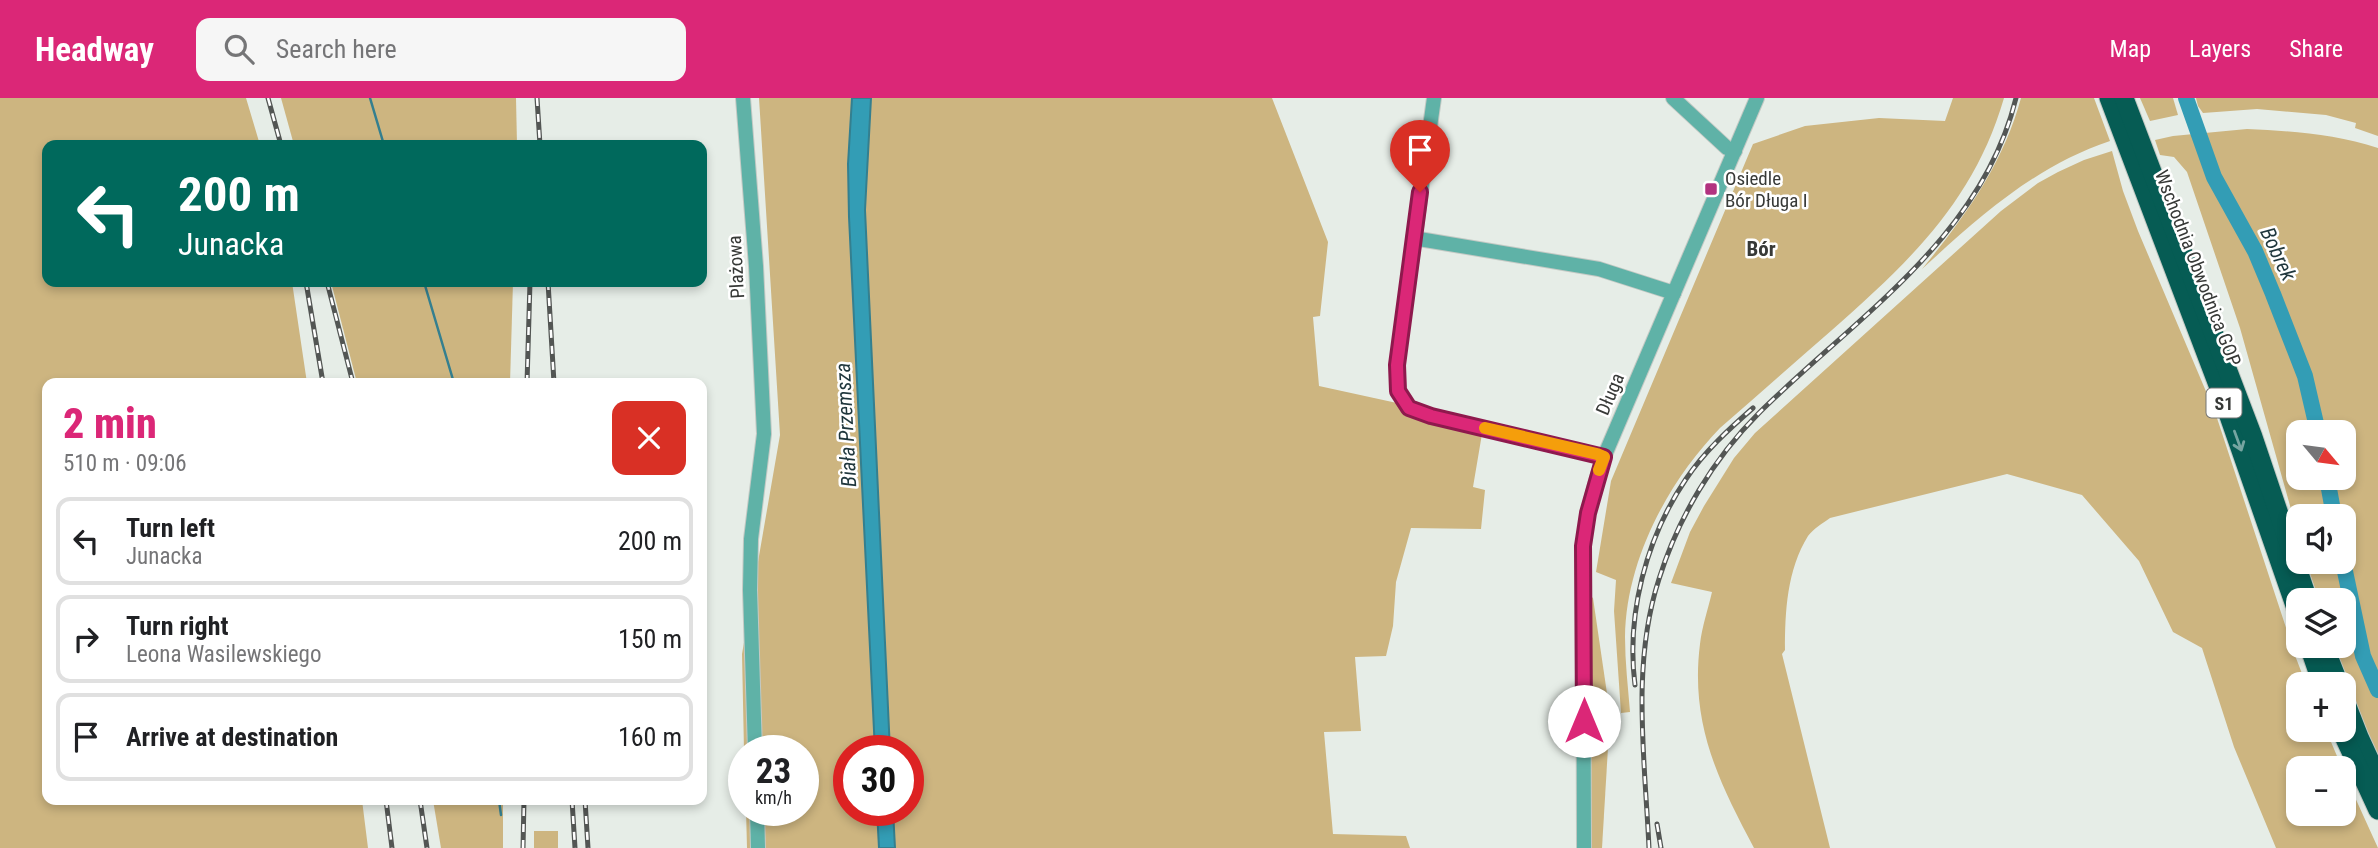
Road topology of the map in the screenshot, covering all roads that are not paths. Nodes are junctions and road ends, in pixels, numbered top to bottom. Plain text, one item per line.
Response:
1 (743, 98) edge
2 (1434, 98) edge
3 (1673, 98) edge
4 (1757, 98) edge
5 (2109, 98) edge
6 (2124, 98) edge
7 (1735, 151) junction
8 (2152, 191) junction
9 (1413, 238) junction
10 (1674, 293) junction
11 (1604, 457) junction
12 (2289, 588) edge
13 (2304, 588) edge
14 (2356, 732) edge
15 (755, 735) edge
16 (2347, 742) edge
17 (2378, 778) edge
18 (2378, 810) edge
19 (757, 826) edge
20 (758, 848) edge
21 (1584, 848) edge

1 - 15 street, Plażowa
2 - 9 street
3 - 7 street
4 - 7 street, Długa
5 - 8 highway, Wschodnia Obwodnica GOP / S1
6 - 8 highway, Wschodnia Obwodnica GOP / S1
7 - 10 street, Długa
8 -> 12 highway, Wschodnia Obwodnica GOP / S1
8 - 13 highway, Wschodnia Obwodnica GOP / S1
9 - 10 street
9 - 11 street
10 - 11 street, Długa
11 - 21 street, Długa
14 - 17 highway
16 - 18 highway
19 - 20 street

